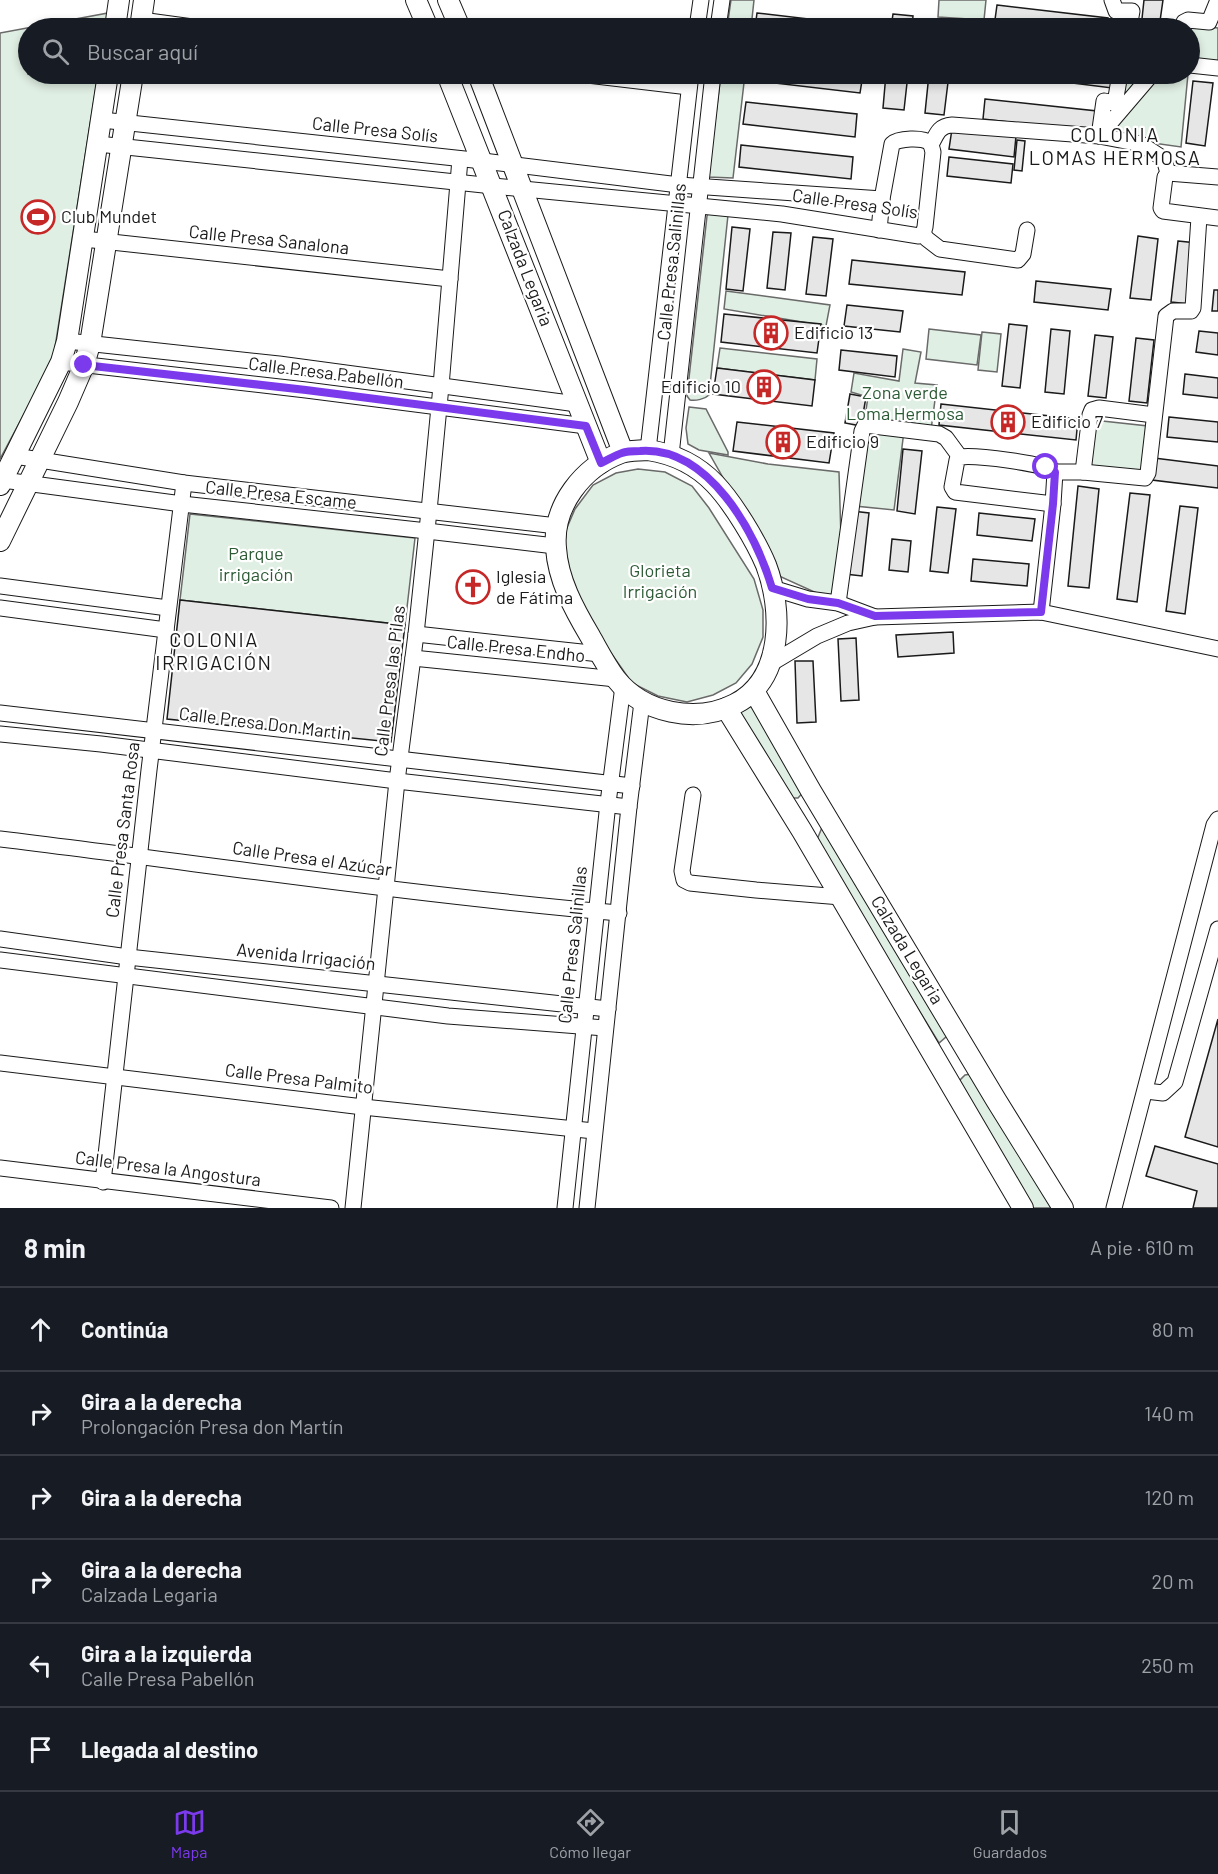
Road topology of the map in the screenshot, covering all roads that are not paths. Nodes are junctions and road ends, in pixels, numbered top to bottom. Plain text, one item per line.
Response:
1 (119, 0) edge
2 (144, 0) edge
3 (416, 0) edge
4 (448, 0) edge
5 (700, 0) edge
6 (722, 0) edge
7 (1112, 0) edge
8 (1218, 0) edge
9 (116, 18) edge
10 (141, 18) edge
11 (424, 18) edge
12 (455, 18) edge
13 (698, 18) edge
14 (719, 18) edge
15 (1131, 18) edge
16 (1214, 22) edge
17 (1200, 67) edge
18 (1218, 68) edge
19 (107, 84) edge
20 (131, 84) edge
21 (451, 84) edge
22 (482, 84) edge
23 (690, 84) edge
24 (712, 84) edge
25 (1118, 84) edge
26 (1143, 84) edge
27 (102, 120) junction
28 (125, 122) junction
29 (1099, 136) junction
30 (98, 144) junction
31 (932, 145) junction
32 (121, 148) junction
33 (460, 159) junction
34 (483, 161) junction
35 (514, 165) junction
36 (1168, 173) junction
37 (1218, 177) edge
38 (459, 182) junction
39 (679, 185) junction
40 (493, 186) junction
41 (700, 186) junction
42 (522, 189) junction
43 (882, 199) junction
44 (676, 204) junction
45 (698, 205) junction
46 (1199, 217) junction
47 (1218, 218) edge
48 (879, 230) junction
49 (1027, 230) dead end
50 (923, 234) junction
51 (84, 239) junction
52 (107, 241) junction
53 (450, 279) junction
54 (67, 341) junction
55 (90, 344) junction
56 (61, 362) junction
57 (84, 365) junction
58 (441, 386) junction
59 (577, 404) junction
60 (440, 407) junction
61 (1154, 415) junction
62 (586, 426) junction
63 (648, 450) junction
64 (623, 452) junction
65 (671, 455) junction
66 (15, 456) junction
67 (960, 457) junction
68 (40, 459) junction
69 (601, 463) junction
70 (1055, 472) junction
71 (1083, 472) junction
72 (1, 482) edge
73 (28, 483) junction
74 (184, 483) junction
75 (182, 504) junction
76 (1053, 504) junction
77 (429, 511) junction
78 (557, 526) junction
79 (427, 531) junction
80 (0, 541) edge
81 (555, 546) junction
82 (0, 586) edge
83 (772, 588) junction
84 (838, 603) junction
85 (0, 608) edge
86 (168, 609) junction
87 (1041, 612) junction
88 (875, 616) junction
89 (166, 630) junction
90 (416, 634) junction
91 (1218, 649) edge
92 (600, 654) junction
93 (413, 658) junction
94 (770, 664) junction
95 (620, 683) junction
96 (754, 691) junction
97 (642, 702) junction
98 (726, 708) junction
99 (0, 713) edge
100 (154, 730) junction
101 (0, 734) edge
102 (152, 750) junction
103 (400, 759) junction
104 (397, 781) junction
105 (610, 783) junction
106 (632, 786) junction
107 (693, 795) dead end
108 (608, 803) junction
109 (629, 807) junction
110 (825, 813) junction
111 (1218, 819) edge
112 (802, 831) junction
113 (0, 840) edge
114 (139, 856) junction
115 (385, 889) junction
116 (841, 897) junction
117 (596, 911) junction
118 (619, 913) junction
119 (1218, 929) edge
120 (0, 939) edge
121 (128, 957) junction
122 (0, 960) edge
123 (127, 976) junction
124 (375, 985) junction
125 (374, 1006) junction
126 (586, 1007) junction
127 (608, 1009) junction
128 (583, 1026) junction
129 (605, 1028) junction
130 (967, 1053) junction
131 (0, 1063) edge
132 (939, 1067) junction
133 (114, 1076) junction
134 (1146, 1091) junction
135 (363, 1107) junction
136 (573, 1128) junction
137 (594, 1131) junction
138 (0, 1168) edge
139 (103, 1182) junction
140 (242, 1202) edge
141 (332, 1208) edge
142 (353, 1208) edge
143 (565, 1208) edge
144 (587, 1208) edge
145 (1023, 1208) edge
146 (1063, 1208) edge
147 (1114, 1208) edge

1 - 9 main road
2 - 10 main road
3 - 11 main road
4 - 12 main road
5 - 13 street
6 - 14 street
7 - 15 street
8 - 16 street
17 - 18 street
19 - 27 main road
20 - 28 main road
21 - 34 main road, Calzada Legaria
22 - 35 main road, Calzada Legaria
23 - 39 street, Calle Presa Salinillas
24 - 41 street, Calle Presa Salinillas
25 - 29 street
26 - 29 street
27 - 28 street, Calle Presa Solís
27 - 30 main road
28 - 32 main road
28 - 33 street, Calle Presa Solís
29 - 31 street
29 - 36 street
30 - 32 street, Calle Presa Solís
30 - 51 main road
31 - 43 street, Calle Presa Solís
31 - 50 street, Calle Presa Solís
32 - 38 street, Calle Presa Solís
32 - 52 main road
33 - 34 street, Calle Presa Solís
33 - 38 street, Calle Presa las Pilas
34 - 35 street, Calle Presa Solís
34 - 40 main road, Calzada Legaria
35 - 39 street, Calle Presa Solís
35 - 42 main road, Calzada Legaria
36 - 37 street
36 - 46 street
38 - 40 street, Calle Presa Solís
38 - 53 street, Calle Presa las Pilas
39 - 41 street, Calle Presa Solís
39 - 44 street, Calle Presa Salinillas
40 - 42 street, Calle Presa Solís
40 - 59 main road, Calzada Legaria
41 - 43 street, Calle Presa Solís
41 - 45 street, Calle Presa Salinillas
42 - 44 street, Calle Presa Solís
42 - 64 main road, Calzada Legaria
43 - 48 street
44 - 45 street, Calle Presa Solís
44 - 63 street, Calle Presa Salinillas
45 - 48 street, Calle Presa Solís
45 - 65 street, Calle Presa Salinillas
46 - 47 street
46 - 61 street
48 - 50 street, Calle Presa Solís
49 - 50 street
51 - 52 street, Calle Presa Sanalona
51 - 54 main road
52 - 53 street, Calle Presa Sanalona
52 - 55 main road
53 - 58 street, Calle Presa las Pilas
54 - 55 street, Calle Presa Pabellón
54 - 56 main road
55 - 57 main road
55 - 58 street, Calle Presa Pabellón
56 - 57 street, Calle Presa Pabellón
56 - 66 main road
57 - 60 street, Calle Presa Pabellón
57 - 68 main road
58 - 59 street, Calle Presa Pabellón
58 - 60 street, Calle Presa las Pilas
59 - 62 main road, Calzada Legaria
60 - 62 street, Calle Presa Pabellón
60 - 77 street, Calle Presa las Pilas
61 - 71 street
61 - 71 street
62 - 69 main road, Calzada Legaria
63 - 64 main road
63 - 65 main road
64 - 69 main road
65 - 83 main road
66 - 68 street, Calle Presa Escame
66 - 72 main road
67 - 70 street
67 - 76 street
67 - 84 street
68 - 73 main road
68 - 74 street, Calle Presa Escame
69 - 78 main road
70 - 71 street
70 - 76 street
72 - 73 street, Calle Presa Escame
73 - 75 street, Calle Presa Escame
73 - 80 main road
74 - 75 street, Calle Presa Santa Rosa
74 - 77 street, Calle Presa Escame
75 - 79 street, Calle Presa Escame
75 - 86 street, Calle Presa Santa Rosa
76 - 87 street
77 - 78 street, Calle Presa Escame
77 - 79 street, Calle Presa las Pilas
78 - 81 main road
79 - 81 street, Calle Presa Escame
79 - 90 street, Calle Presa las Pilas
81 - 92 main road
82 - 86 street
83 - 84 street
83 - 94 main road
84 - 88 street
85 - 89 street
86 - 89 street, Calle Presa Santa Rosa
87 - 88 street
87 - 91 street
88 - 94 street
89 - 100 street, Calle Presa Santa Rosa
90 - 92 street, Calle Presa Endho
90 - 93 street, Calle Presa las Pilas
92 - 95 main road
93 - 95 street, Calle Presa Endho
93 - 103 street, Calle Presa las Pilas
94 - 96 main road
95 - 97 main road
95 - 105 street, Calle Presa Salinillas
96 - 98 main road
96 - 110 main road, Calzada Legaria
97 - 98 main road
97 - 106 street
98 - 112 main road, Calzada Legaria
99 - 100 street, Calle Presa Don Martin
100 - 102 street, Calle Presa Santa Rosa
100 - 103 street, Calle Presa Don Martin
101 - 102 street
102 - 104 street
102 - 114 street, Calle Presa Santa Rosa
103 - 104 street, Calle Presa las Pilas
103 - 105 street, Calle Presa Don Martin
104 - 108 street
104 - 115 street, Calle Presa las Pilas
105 - 106 street, Calle Presa Don Martin
105 - 108 street, Calle Presa Salinillas
106 - 109 street
107 - 116 street
108 - 109 street
108 - 117 street, Calle Presa Salinillas
109 - 118 street
110 - 112 main road
110 - 130 main road, Calzada Legaria
111 - 134 street
112 - 116 main road, Calzada Legaria
113 - 114 street, Calle Presa el Azúcar
114 - 115 street, Calle Presa el Azúcar
114 - 121 street, Calle Presa Santa Rosa
115 - 117 street, Calle Presa el Azúcar
115 - 124 street, Calle Presa las Pilas
116 - 132 main road, Calzada Legaria
117 - 118 street, Calle Presa el Azúcar
117 - 126 street, Calle Presa Salinillas
118 - 127 street
119 - 134 street
120 - 121 street, Avenida Irrigación
121 - 123 street, Calle Presa Santa Rosa
121 - 124 street, Avenida Irrigación
122 - 123 street
123 - 125 street
123 - 133 street, Calle Presa Santa Rosa
124 - 125 street, Calle Presa las Pilas
124 - 126 street, Avenida Irrigación
125 - 128 street
125 - 135 street, Calle Presa las Pilas
126 - 127 street, Avenida Irrigación
126 - 128 street, Calle Presa Salinillas
127 - 129 street
128 - 129 street
128 - 136 street, Calle Presa Salinillas
129 - 137 street
130 - 132 main road
130 - 146 main road, Calzada Legaria
131 - 133 street, Calle Presa Palmito
132 - 145 main road, Calzada Legaria
133 - 135 street, Calle Presa Palmito
133 - 139 street, Calle Presa Santa Rosa
134 - 147 street
135 - 136 street, Calle Presa Palmito
135 - 142 street, Calle Presa las Pilas
136 - 137 street, Calle Presa Palmito
136 - 143 street, Calle Presa Salinillas
137 - 144 street
138 - 139 street, Calle Presa la Angostura
139 - 140 street, Calle Presa la Angostura
140 - 141 street, Calle Presa la Angostura

